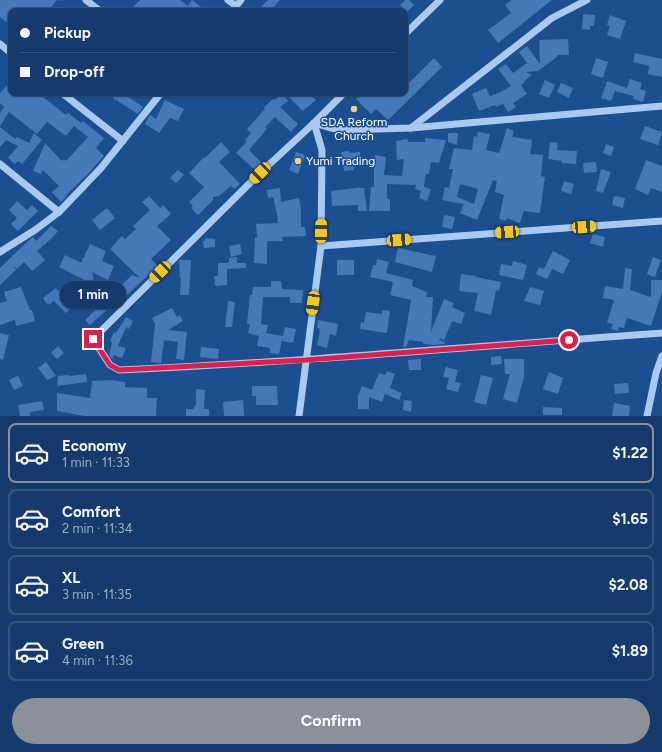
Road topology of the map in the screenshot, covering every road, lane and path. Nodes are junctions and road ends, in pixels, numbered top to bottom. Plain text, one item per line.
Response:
1 (86, 0) edge
2 (241, 0) edge
3 (440, 0) edge
4 (587, 0) edge
5 (96, 8) edge
6 (235, 8) edge
7 (408, 31) edge
8 (0, 44) edge
9 (8, 51) edge
10 (66, 96) edge
11 (159, 96) edge
12 (341, 96) edge
13 (662, 106) edge
14 (314, 123) junction
15 (411, 128) junction
16 (123, 141) junction
17 (0, 164) edge
18 (59, 212) junction
19 (662, 221) edge
20 (321, 246) junction
21 (0, 252) edge
22 (662, 332) edge
23 (662, 356) edge
24 (306, 360) junction
25 (299, 416) edge
26 (647, 416) edge

1 - 5 street
2 - 6 street
3 - 7 street
4 - 15 street
8 - 9 street
10 - 16 street
11 - 16 street
12 - 14 street
13 - 15 street
14 - 15 street
14 - 20 street
14 - 24 street
16 - 18 street
17 - 18 street
18 - 21 street
19 - 20 street
20 - 24 street
22 - 24 street
23 - 26 street
24 - 25 street

